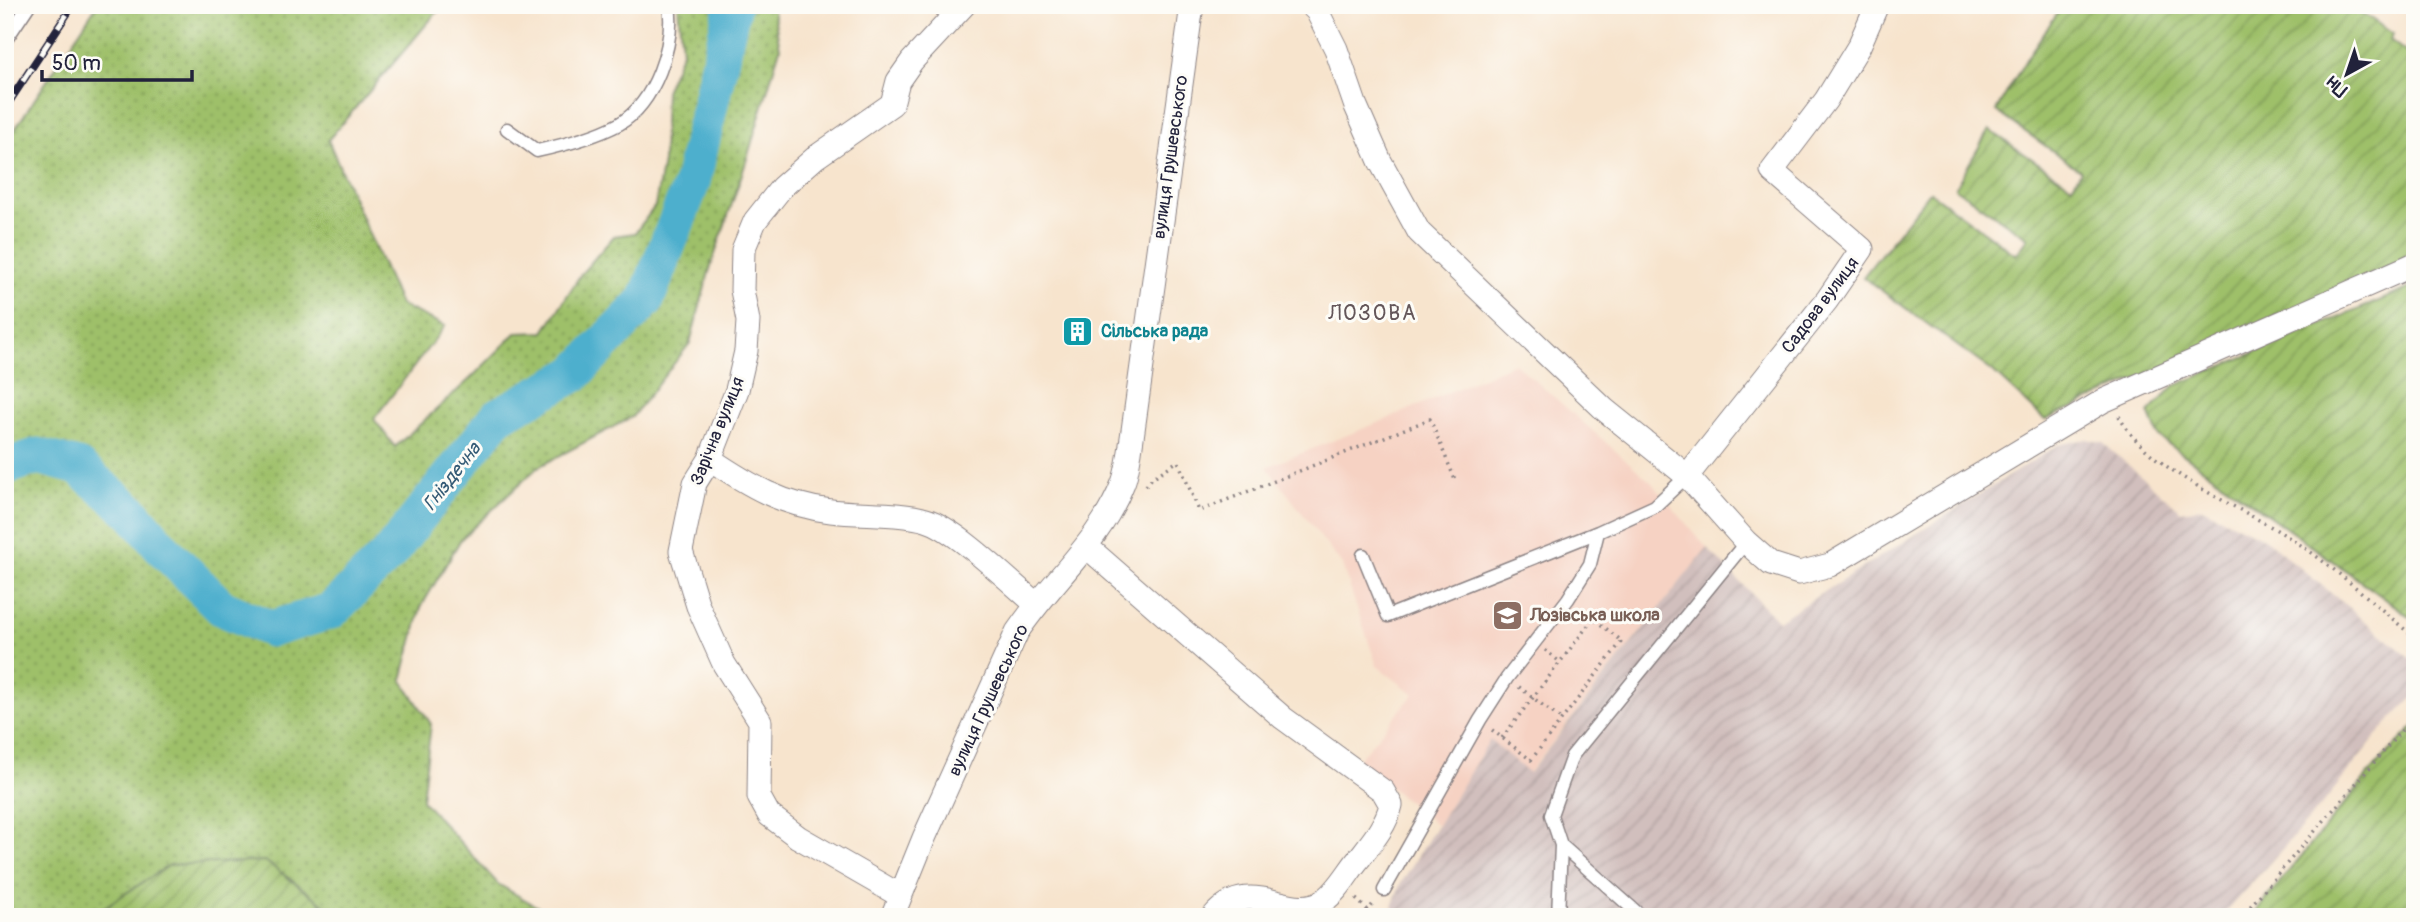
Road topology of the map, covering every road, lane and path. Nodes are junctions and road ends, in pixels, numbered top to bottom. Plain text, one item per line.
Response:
1 (29, 5) edge
2 (669, 5) edge
3 (964, 5) edge
4 (1192, 5) edge
5 (1877, 5) edge
6 (1316, 7) edge
7 (5, 41) edge
8 (507, 129) dead end
9 (2415, 264) edge
10 (2110, 398) junction
11 (710, 458) junction
12 (1178, 461) dead end
13 (1687, 476) junction
14 (1456, 482) dead end
15 (1598, 532) junction
16 (1746, 542) junction
17 (1086, 546) junction
18 (1363, 555) dead end
19 (1568, 599) junction
20 (1036, 604) junction
21 (1593, 619) junction
22 (2415, 638) edge
23 (1507, 678) junction
24 (1533, 698) junction
25 (2415, 715) edge
26 (1562, 720) junction
27 (1561, 845) junction
28 (1384, 890) dead end
29 (896, 907) edge
30 (1213, 917) edge
31 (1558, 917) edge
32 (1642, 917) edge
33 (2241, 917) edge

1 - 7 lane
2 - 8 lane
3 - 11 street, Зарічна вулиця
4 - 17 street, вулиця Грушевського
5 - 13 street, Садова вулиця
6 - 13 street
9 - 10 street
10 - 16 street
10 - 22 path
11 - 20 street
11 - 29 street, Зарічна вулиця
12 - 14 path
13 - 15 lane
13 - 16 street
15 - 18 lane
15 - 19 lane
16 - 27 lane
17 - 20 street, вулиця Грушевського
17 - 30 street
19 - 21 path
19 - 23 lane
20 - 29 street, вулиця Грушевського
21 - 24 path
21 - 26 path
23 - 24 path
23 - 28 lane
24 - 26 path
24 - 26 path
25 - 33 path
27 - 31 lane
27 - 32 lane

